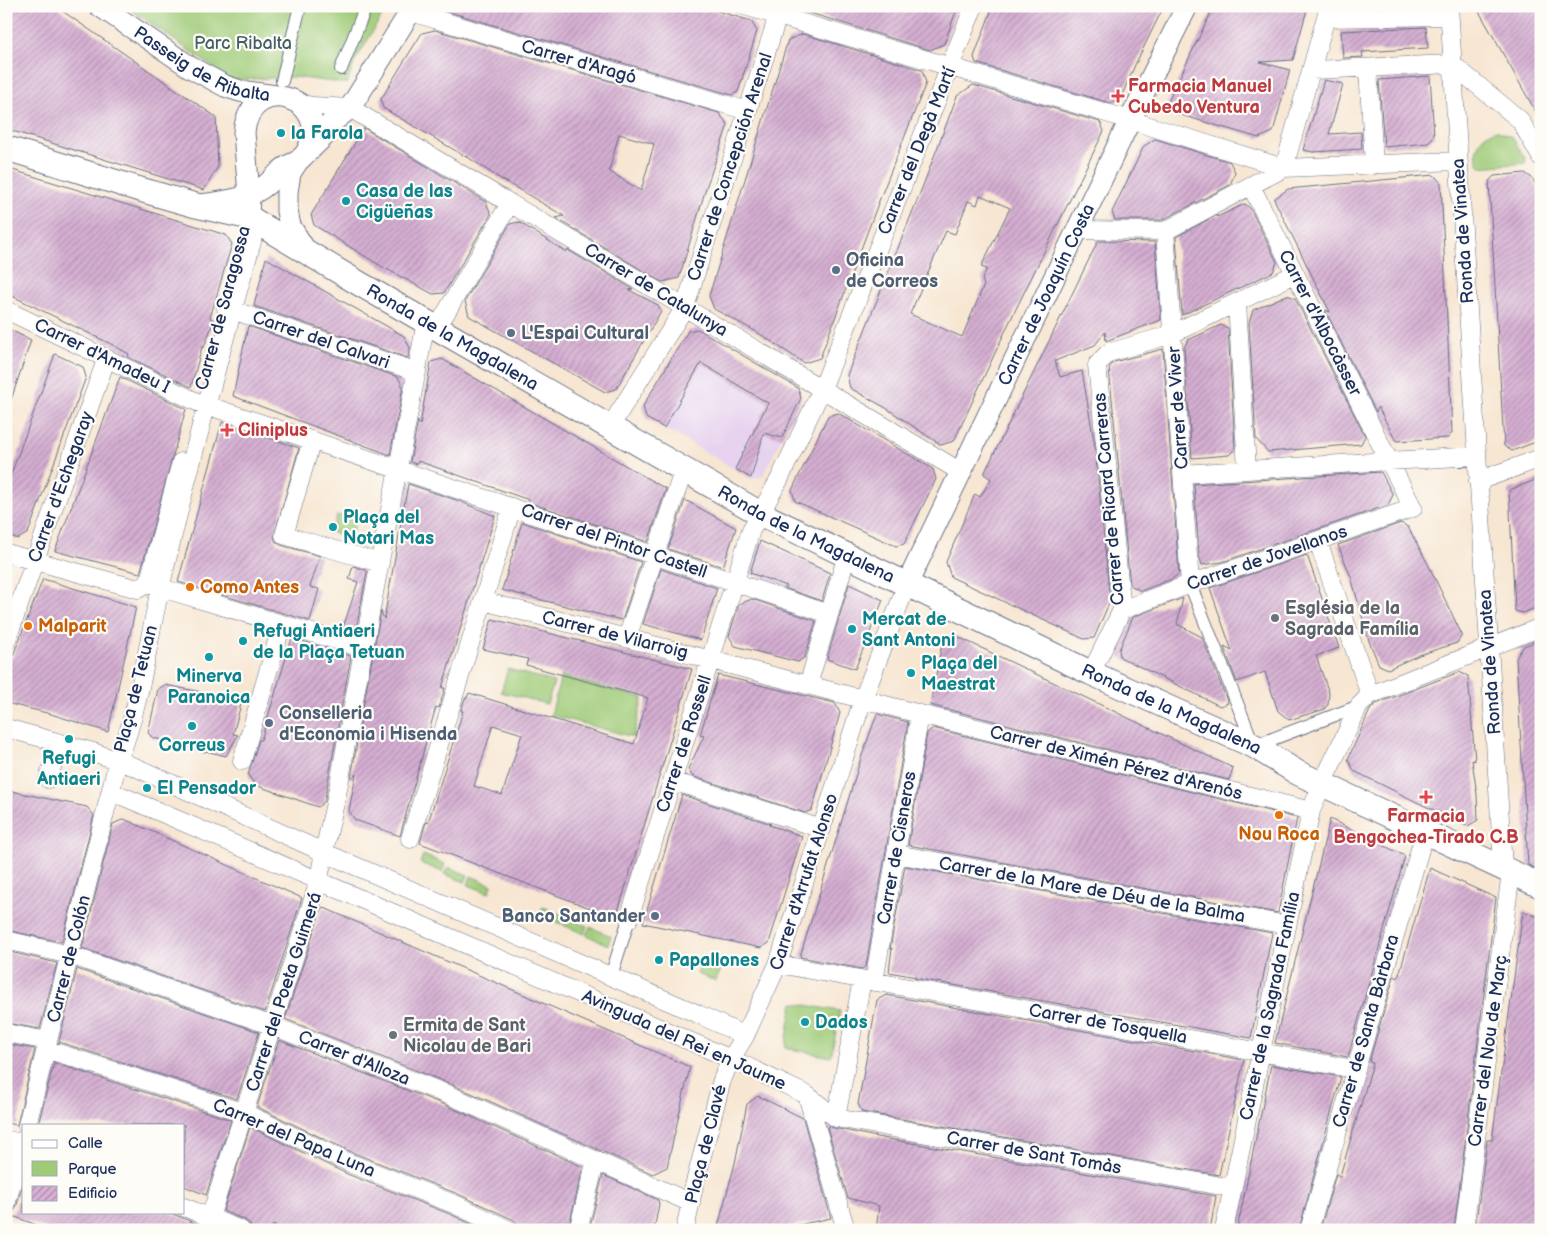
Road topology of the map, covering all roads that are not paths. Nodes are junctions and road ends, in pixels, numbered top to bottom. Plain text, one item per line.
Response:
1 (100, 6) edge
2 (300, 6) edge
3 (366, 6) edge
4 (745, 6) edge
5 (974, 6) edge
6 (1187, 6) edge
7 (412, 9) edge
8 (780, 11) edge
9 (1449, 11) edge
10 (1328, 12) edge
11 (1452, 64) junction
12 (950, 67) junction
13 (1368, 68) junction
14 (341, 69) dead end
15 (1312, 70) junction
16 (288, 94) junction
17 (350, 108) junction
18 (748, 111) junction
19 (1130, 120) junction
20 (245, 141) junction
21 (6, 148) edge
22 (1541, 157) edge
23 (296, 161) junction
24 (1458, 161) junction
25 (1374, 165) junction
26 (1284, 168) junction
27 (1251, 186) junction
28 (510, 203) junction
29 (249, 206) junction
30 (270, 230) junction
31 (1078, 230) junction
32 (1165, 232) junction
33 (307, 253) junction
34 (1295, 274) junction
35 (1237, 303) junction
36 (685, 307) junction
37 (6, 310) edge
38 (232, 310) junction
39 (432, 325) junction
40 (1172, 334) junction
41 (106, 360) junction
42 (417, 372) junction
43 (822, 389) junction
44 (206, 405) junction
45 (610, 427) junction
46 (312, 440) junction
47 (1477, 456) junction
48 (1541, 458) edge
49 (1389, 461) junction
50 (398, 469) junction
51 (684, 469) junction
52 (1247, 470) junction
53 (961, 472) junction
54 (1182, 474) junction
55 (1478, 481) junction
56 (512, 507) junction
57 (761, 514) junction
58 (1318, 541) junction
59 (6, 553) edge
60 (655, 555) junction
61 (847, 555) junction
62 (35, 561) junction
63 (380, 563) junction
64 (735, 582) junction
65 (907, 584) junction
66 (1190, 584) junction
67 (153, 588) junction
68 (483, 601) junction
69 (1122, 610) junction
70 (829, 614) junction
71 (282, 624) junction
72 (1541, 627) edge
73 (627, 638) junction
74 (6, 642) edge
75 (1489, 647) junction
76 (363, 648) junction
77 (711, 660) junction
78 (1091, 673) junction
79 (808, 685) junction
80 (863, 699) junction
81 (1365, 700) junction
82 (920, 714) junction
83 (6, 728) edge
84 (60, 742) junction
85 (1254, 746) junction
86 (118, 761) junction
87 (242, 761) dead end
88 (48, 779) dead end
89 (673, 781) junction
90 (1322, 784) junction
91 (176, 786) junction
92 (110, 794) junction
93 (1311, 812) junction
94 (162, 813) junction
95 (822, 829) junction
96 (1425, 832) junction
97 (410, 839) dead end
98 (323, 852) junction
99 (896, 854) junction
100 (1507, 870) junction
101 (319, 881) junction
102 (1541, 886) edge
103 (629, 919) joint
104 (1287, 925) junction
105 (6, 940) edge
106 (70, 955) junction
107 (778, 964) junction
108 (611, 976) junction
109 (868, 981) junction
110 (273, 1026) junction
111 (6, 1032) edge
112 (745, 1036) junction
113 (47, 1045) junction
114 (1261, 1052) junction
115 (731, 1059) junction
116 (1354, 1069) junction
117 (807, 1095) junction
118 (245, 1113) junction
119 (836, 1118) junction
120 (27, 1124) edge
121 (19, 1141) edge
122 (596, 1160) junction
123 (1232, 1188) junction
124 (691, 1203) junction
125 (6, 1205) edge
126 (185, 1208) edge
127 (209, 1224) edge
128 (241, 1230) edge
129 (509, 1230) edge
130 (578, 1230) edge
131 (685, 1230) edge
132 (846, 1230) edge
133 (1224, 1230) edge
134 (1309, 1230) edge
135 (1464, 1230) edge

1 - 16 street, Passeig de Ribalta
2 - 16 street
3 - 14 street
4 - 8 street
5 - 12 street, Carrer del Degà Martí
6 - 19 street, Carrer de Joaquín Costa
7 - 17 street
7 - 18 street, Carrer d'Aragó
8 - 12 street
8 - 18 street, Carrer de Concepción Arenal
9 - 10 street
9 - 11 street, Ronda de Vinatea
10 - 15 street
11 - 13 street
11 - 22 street
11 - 24 street, Ronda de Vinatea
12 - 19 street
12 - 43 street, Carrer del Degà Martí
13 - 15 street
13 - 25 street
15 - 26 street
16 - 17 street
16 - 20 street
16 - 23 street
17 - 23 street
17 - 28 street, Carrer de Catalunya
18 - 36 street, Carrer de Concepción Arenal
19 - 26 street
19 - 31 street, Carrer de Joaquín Costa
20 - 23 street
20 - 29 street
21 - 29 main road, Ronda de la Magdalena
23 - 29 street
23 - 33 street, Ronda de la Magdalena
24 - 25 street
24 - 47 street, Ronda de Vinatea
25 - 26 street
26 - 27 street
27 - 32 street
27 - 34 street, Carrer d'Albocàsser
28 - 36 street, Carrer de Catalunya
28 - 39 street
29 - 30 main road, Ronda de la Magdalena
29 - 38 street, Carrer de Saragossa
30 - 33 main road, Ronda de la Magdalena
30 - 38 street, Carrer de Saragossa
31 - 32 street
31 - 53 street, Carrer de Joaquín Costa
32 - 40 street, Carrer de Viver
33 - 39 main road, Ronda de la Magdalena
34 - 35 street
34 - 49 street, Carrer d'Albocàsser
35 - 40 street
35 - 52 street
36 - 43 street, Carrer de Catalunya
36 - 45 street, Carrer de Concepción Arenal
37 - 41 street, Carrer d'Amadeu I
38 - 42 street, Carrer del Calvari
38 - 44 street, Carrer de Saragossa
39 - 42 street
39 - 45 main road, Ronda de la Magdalena
40 - 54 street, Carrer de Viver
40 - 69 street, Carrer de Ricard Carreras
41 - 44 street, Carrer d'Amadeu I
41 - 62 street, Carrer d'Echegaray
42 - 50 street
43 - 53 street, Carrer de Catalunya
43 - 57 street, Carrer del Degà Martí
44 - 46 street, Carrer d'Amadeu I
44 - 67 street, Carrer de Saragossa
45 - 51 main road, Ronda de la Magdalena
46 - 50 street, Carrer del Pintor Castell
46 - 63 street
47 - 49 street
47 - 55 street, Ronda de Vinatea
48 - 55 street
49 - 52 street
49 - 58 street, Carrer de Jovellanos
50 - 56 street, Carrer del Pintor Castell
50 - 63 street
51 - 57 main road, Ronda de la Magdalena
51 - 60 street
52 - 54 street
53 - 65 street, Carrer de Joaquín Costa
54 - 66 street, Carrer de Viver
55 - 75 street, Ronda de Vinatea
56 - 60 street, Carrer del Pintor Castell
56 - 68 street
57 - 61 main road, Ronda de la Magdalena
57 - 64 street, Carrer de Rossell
58 - 66 street, Carrer de Jovellanos
58 - 81 street
59 - 62 street
60 - 64 street, Carrer del Pintor Castell
60 - 73 street
61 - 65 main road, Ronda de la Magdalena
61 - 70 street
62 - 67 street
62 - 74 street, Carrer d'Echegaray
63 - 76 street
64 - 70 street, Carrer del Pintor Castell
64 - 77 street, Carrer de Rossell
65 - 78 main road, Ronda de la Magdalena
65 - 80 street
66 - 69 street, Carrer de Jovellanos
66 - 85 street
67 - 71 street
67 - 86 street, Plaça de Tetuan
68 - 73 street, Carrer de Vilarroig
68 - 97 street
69 - 78 street, Carrer de Ricard Carreras
70 - 79 street
71 - 76 street
71 - 87 street
72 - 75 street
73 - 77 street, Carrer de Vilarroig
75 - 81 street
75 - 100 street, Ronda de Vinatea
76 - 98 street
77 - 79 street, Carrer de Vilarroig
77 - 89 street, Carrer de Rossell
78 - 85 main road, Ronda de la Magdalena
79 - 80 street, Carrer de Vilarroig
80 - 82 street
80 - 95 street, Carrer d'Arrufat Alonso
81 - 85 street
81 - 90 street
82 - 93 street, Carrer de Ximén Pérez d'Arenós
82 - 99 street, Carrer de Cisneros
83 - 84 street, Avinguda del Rei en Jaume
84 - 86 street, Avinguda del Rei en Jaume
84 - 88 street
85 - 90 main road, Ronda de la Magdalena
86 - 91 street, Avinguda del Rei en Jaume
86 - 92 street, Plaça de Tetuan
89 - 95 street
89 - 103 street, Carrer de Rossell
90 - 93 street, Carrer de la Sagrada Família
90 - 96 main road, Ronda de la Magdalena
91 - 94 street
91 - 98 street, Avinguda del Rei en Jaume
92 - 94 street, Avinguda del Rei en Jaume
92 - 106 street, Carrer de Colón
93 - 104 street, Carrer de la Sagrada Família
94 - 101 street, Avinguda del Rei en Jaume
95 - 107 street, Carrer d'Arrufat Alonso
96 - 100 main road, Ronda de la Magdalena
96 - 116 street, Carrer de Santa Bàrbara
98 - 101 street
98 - 108 street, Avinguda del Rei en Jaume
99 - 104 street, Carrer de la Mare de Déu de la Balma
99 - 109 street, Carrer de Cisneros
100 - 102 main road, Ronda de la Magdalena
100 - 135 street, Carrer del Nou de Març
101 - 110 street, Carrer del Poeta Guimerá
101 - 115 street, Avinguda del Rei en Jaume
103 - 108 street, Carrer de Rossell
104 - 114 street, Carrer de la Sagrada Família
105 - 106 street, Carrer d'Alloza
106 - 110 street, Carrer d'Alloza
106 - 113 street, Carrer de Colón
107 - 109 street
107 - 112 street, Carrer d'Arrufat Alonso
108 - 112 street, Avinguda del Rei en Jaume
109 - 114 street, Carrer de Tosquella
109 - 119 street
110 - 118 street, Carrer del Poeta Guimerá
110 - 122 street, Carrer d'Alloza
111 - 113 street, Carrer del Papa Luna
112 - 115 street, Carrer d'Arrufat Alonso
113 - 118 street, Carrer del Papa Luna
113 - 120 street, Carrer de Colón
114 - 116 street, Carrer de Tosquella
114 - 123 street, Carrer de la Sagrada Família
115 - 117 street, Avinguda del Rei en Jaume
115 - 124 street, Plaça de Clavé
116 - 134 street, Carrer de Santa Bàrbara
117 - 119 street, Avinguda del Rei en Jaume
117 - 132 street
118 - 127 street, Carrer del Poeta Guimerá
118 - 129 street, Carrer del Papa Luna
119 - 123 street, Carrer de Sant Tomàs
121 - 125 street
122 - 124 street, Carrer d'Alloza
122 - 130 street
123 - 133 street, Carrer de la Sagrada Família
124 - 131 street, Plaça de Clavé
126 - 127 street
127 - 128 street

